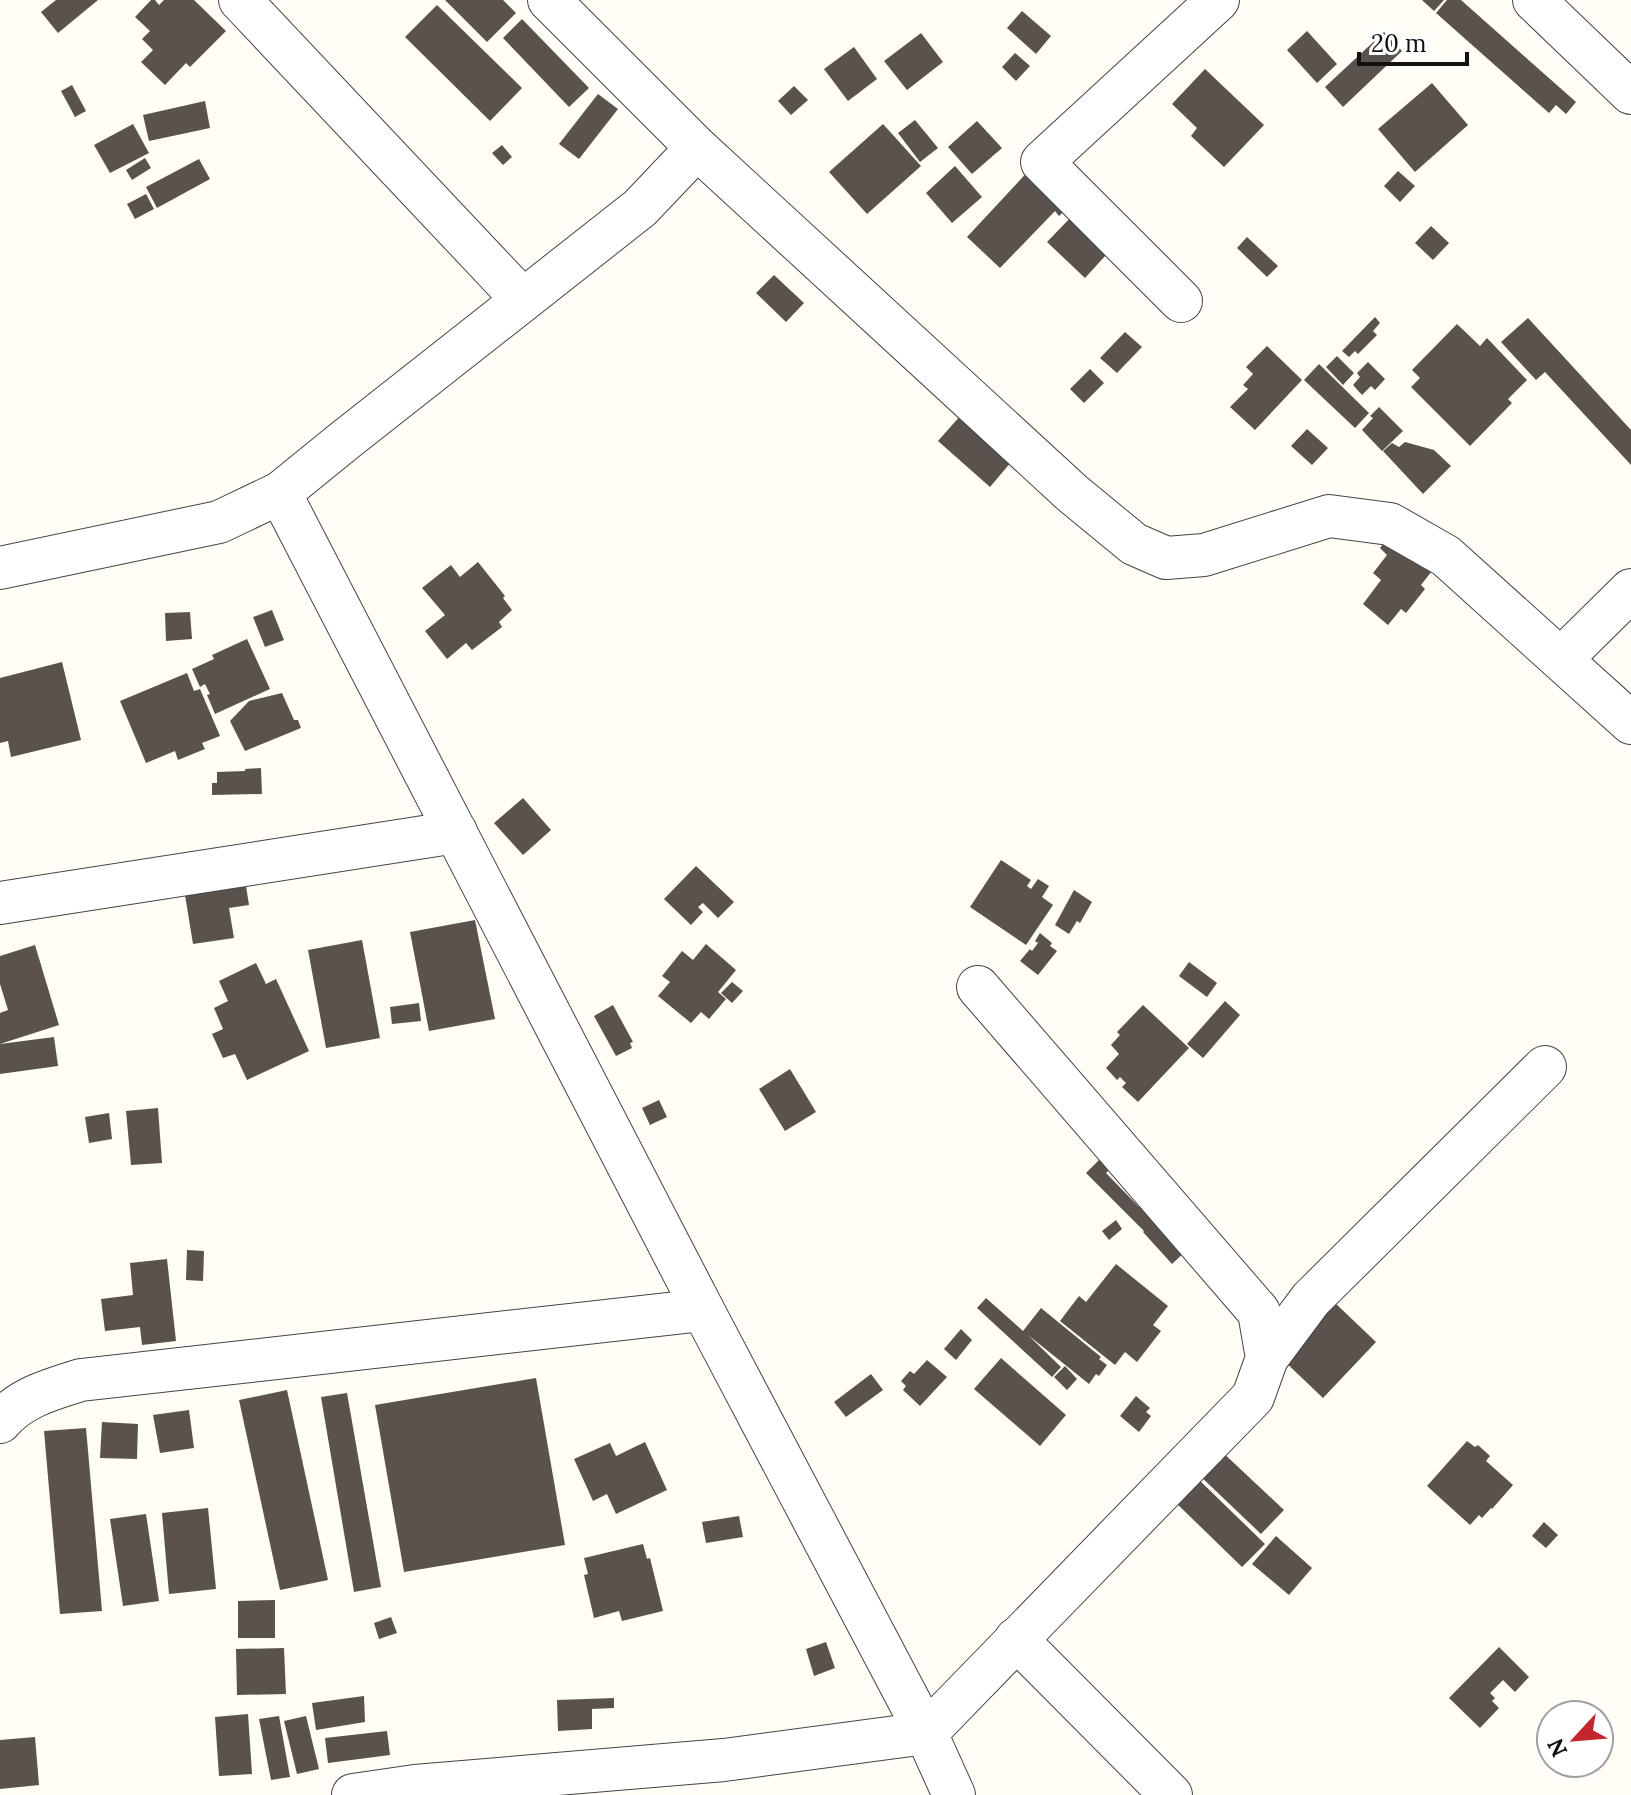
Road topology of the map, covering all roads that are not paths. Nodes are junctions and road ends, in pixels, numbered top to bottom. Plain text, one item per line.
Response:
1 (240, 0) edge
2 (549, 0) edge
3 (1218, 0) edge
4 (1534, 0) edge
5 (1631, 93) edge
6 (697, 148) junction
7 (522, 299) junction
8 (1181, 301) dead end
9 (280, 493) junction
10 (0, 568) edge
11 (1631, 590) edge
12 (1561, 659) junction
13 (1631, 723) edge
14 (456, 832) junction
15 (0, 903) edge
16 (978, 987) dead end
17 (1545, 1067) dead end
18 (703, 1310) junction
19 (1267, 1358) junction
20 (0, 1422) edge
21 (1016, 1639) junction
22 (926, 1733) junction
23 (353, 1795) edge
24 (954, 1795) edge
25 (1171, 1795) edge

1 - 7 street
2 - 6 street
3 - 8 street
4 - 5 street
6 - 7 street
6 - 12 street
7 - 9 street
9 - 10 street
9 - 14 street
11 - 12 street
12 - 13 street
14 - 15 street
14 - 18 street
16 - 19 street
17 - 19 street
18 - 20 street
18 - 22 street
19 - 21 street
21 - 22 street
21 - 25 street
22 - 23 street
22 - 24 street

